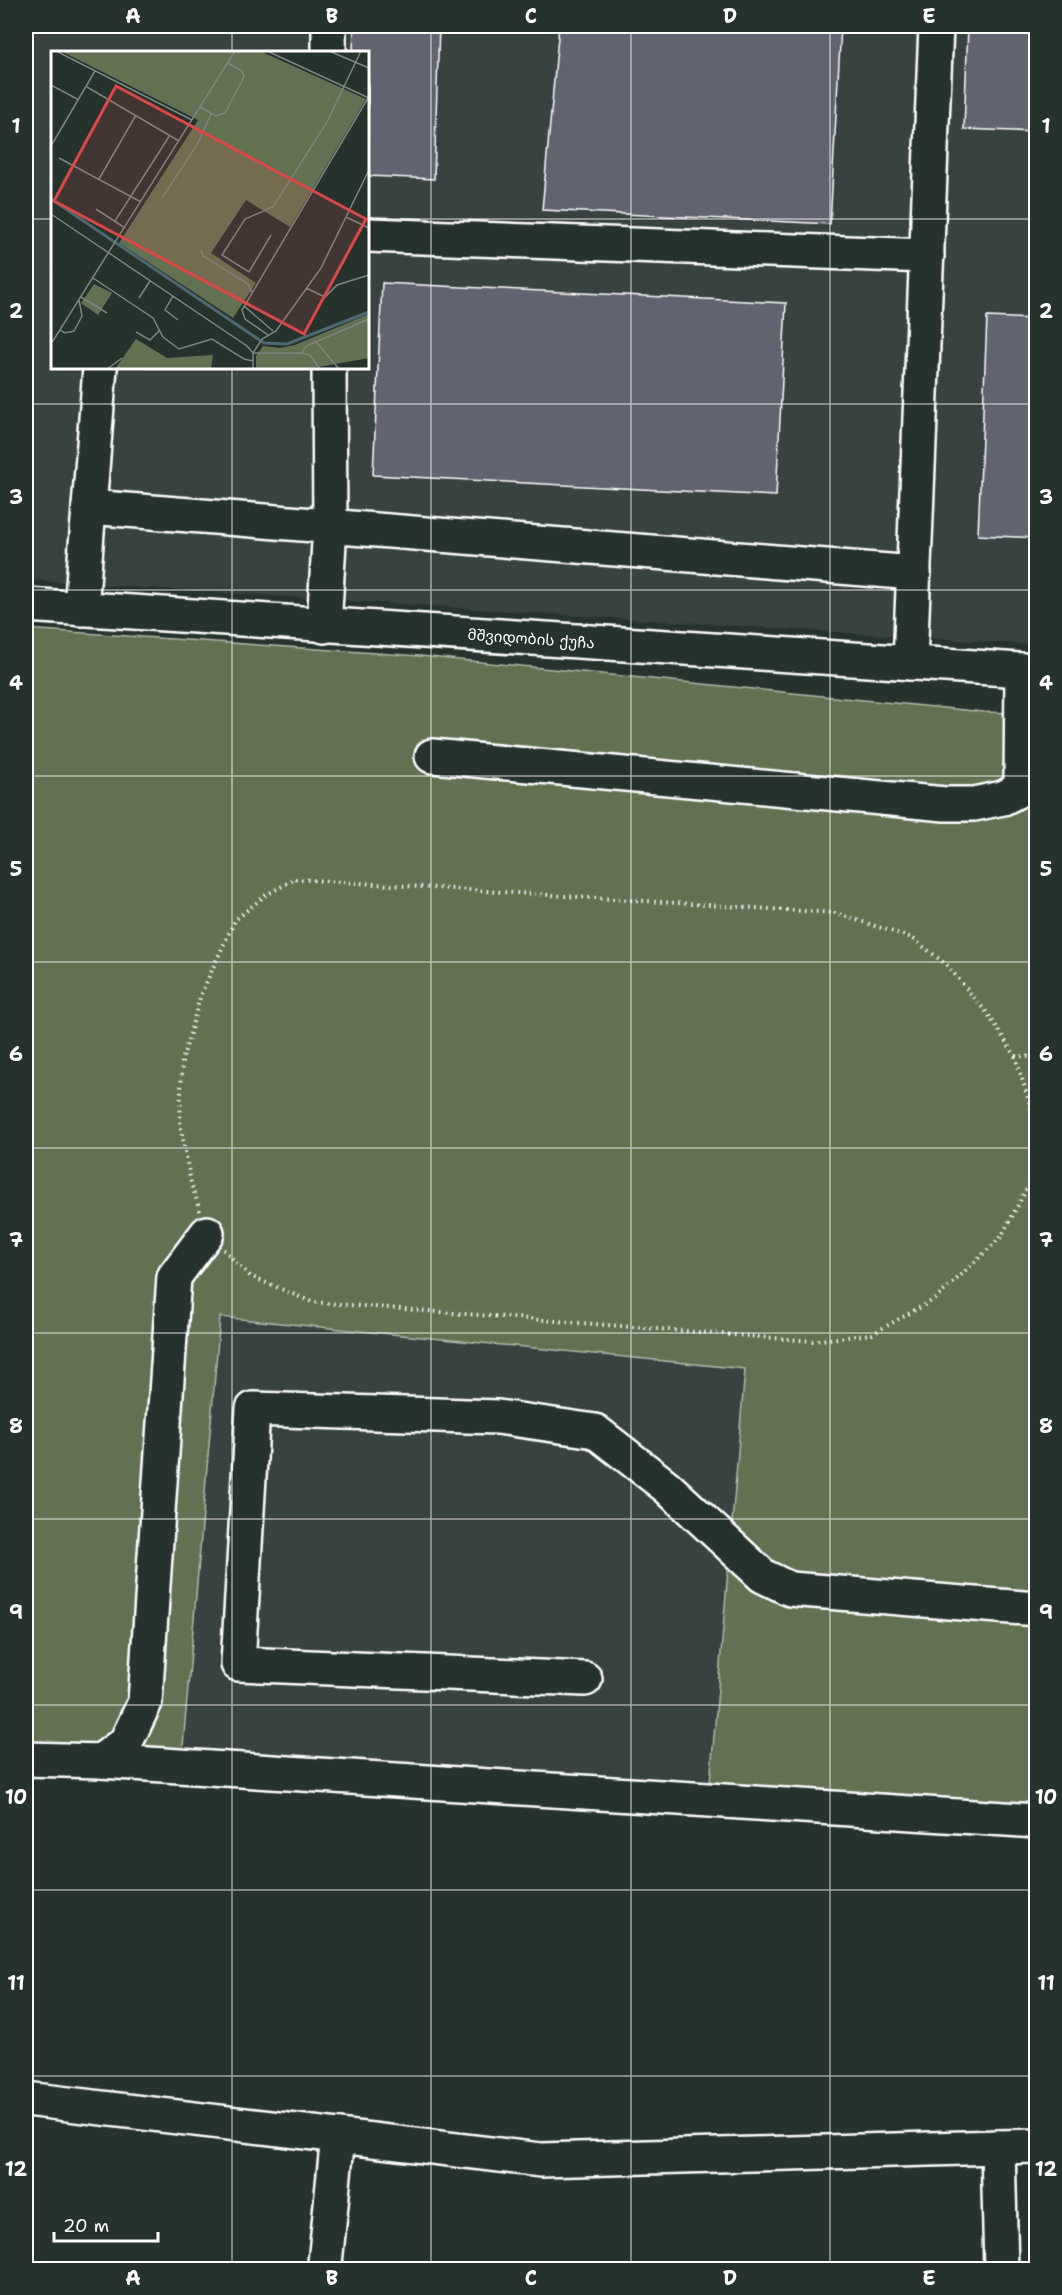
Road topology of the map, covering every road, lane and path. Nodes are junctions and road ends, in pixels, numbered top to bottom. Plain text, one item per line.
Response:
1 (329, 26) edge
2 (936, 26) edge
3 (329, 51) edge
4 (369, 235) edge
5 (927, 256) junction
6 (100, 369) edge
7 (329, 369) edge
8 (89, 507) junction
9 (330, 526) junction
10 (914, 573) junction
11 (26, 605) edge
12 (81, 609) junction
13 (324, 626) junction
14 (910, 663) junction
15 (1029, 671) edge
16 (432, 756) dead end
17 (1029, 784) edge
18 (1015, 1056) junction
19 (1036, 1057) edge
20 (207, 1233) junction
21 (1036, 1609) edge
22 (585, 1679) dead end
23 (26, 1759) edge
24 (101, 1761) junction
25 (1036, 1821) edge
26 (26, 2099) edge
27 (338, 2136) junction
28 (1036, 2146) edge
29 (998, 2147) junction
30 (328, 2270) edge
31 (1001, 2270) edge

1 - 3 street
2 - 5 street
4 - 5 street
5 - 10 street
6 - 8 street
7 - 9 street
8 - 9 street
8 - 12 street
9 - 10 street
9 - 13 street
10 - 14 street
11 - 12 street, მშვიდობის ქუჩა
12 - 13 street, მშვიდობის ქუჩა
13 - 14 street, მშვიდობის ქუჩა
14 - 15 street, მშვიდობის ქუჩა
15 - 17 street
16 - 17 street
18 - 19 path
18 - 20 path
18 - 20 path
20 - 24 street
21 - 22 street
23 - 24 street
24 - 25 street
26 - 27 street
27 - 29 street
27 - 30 street
28 - 29 street
29 - 31 street

